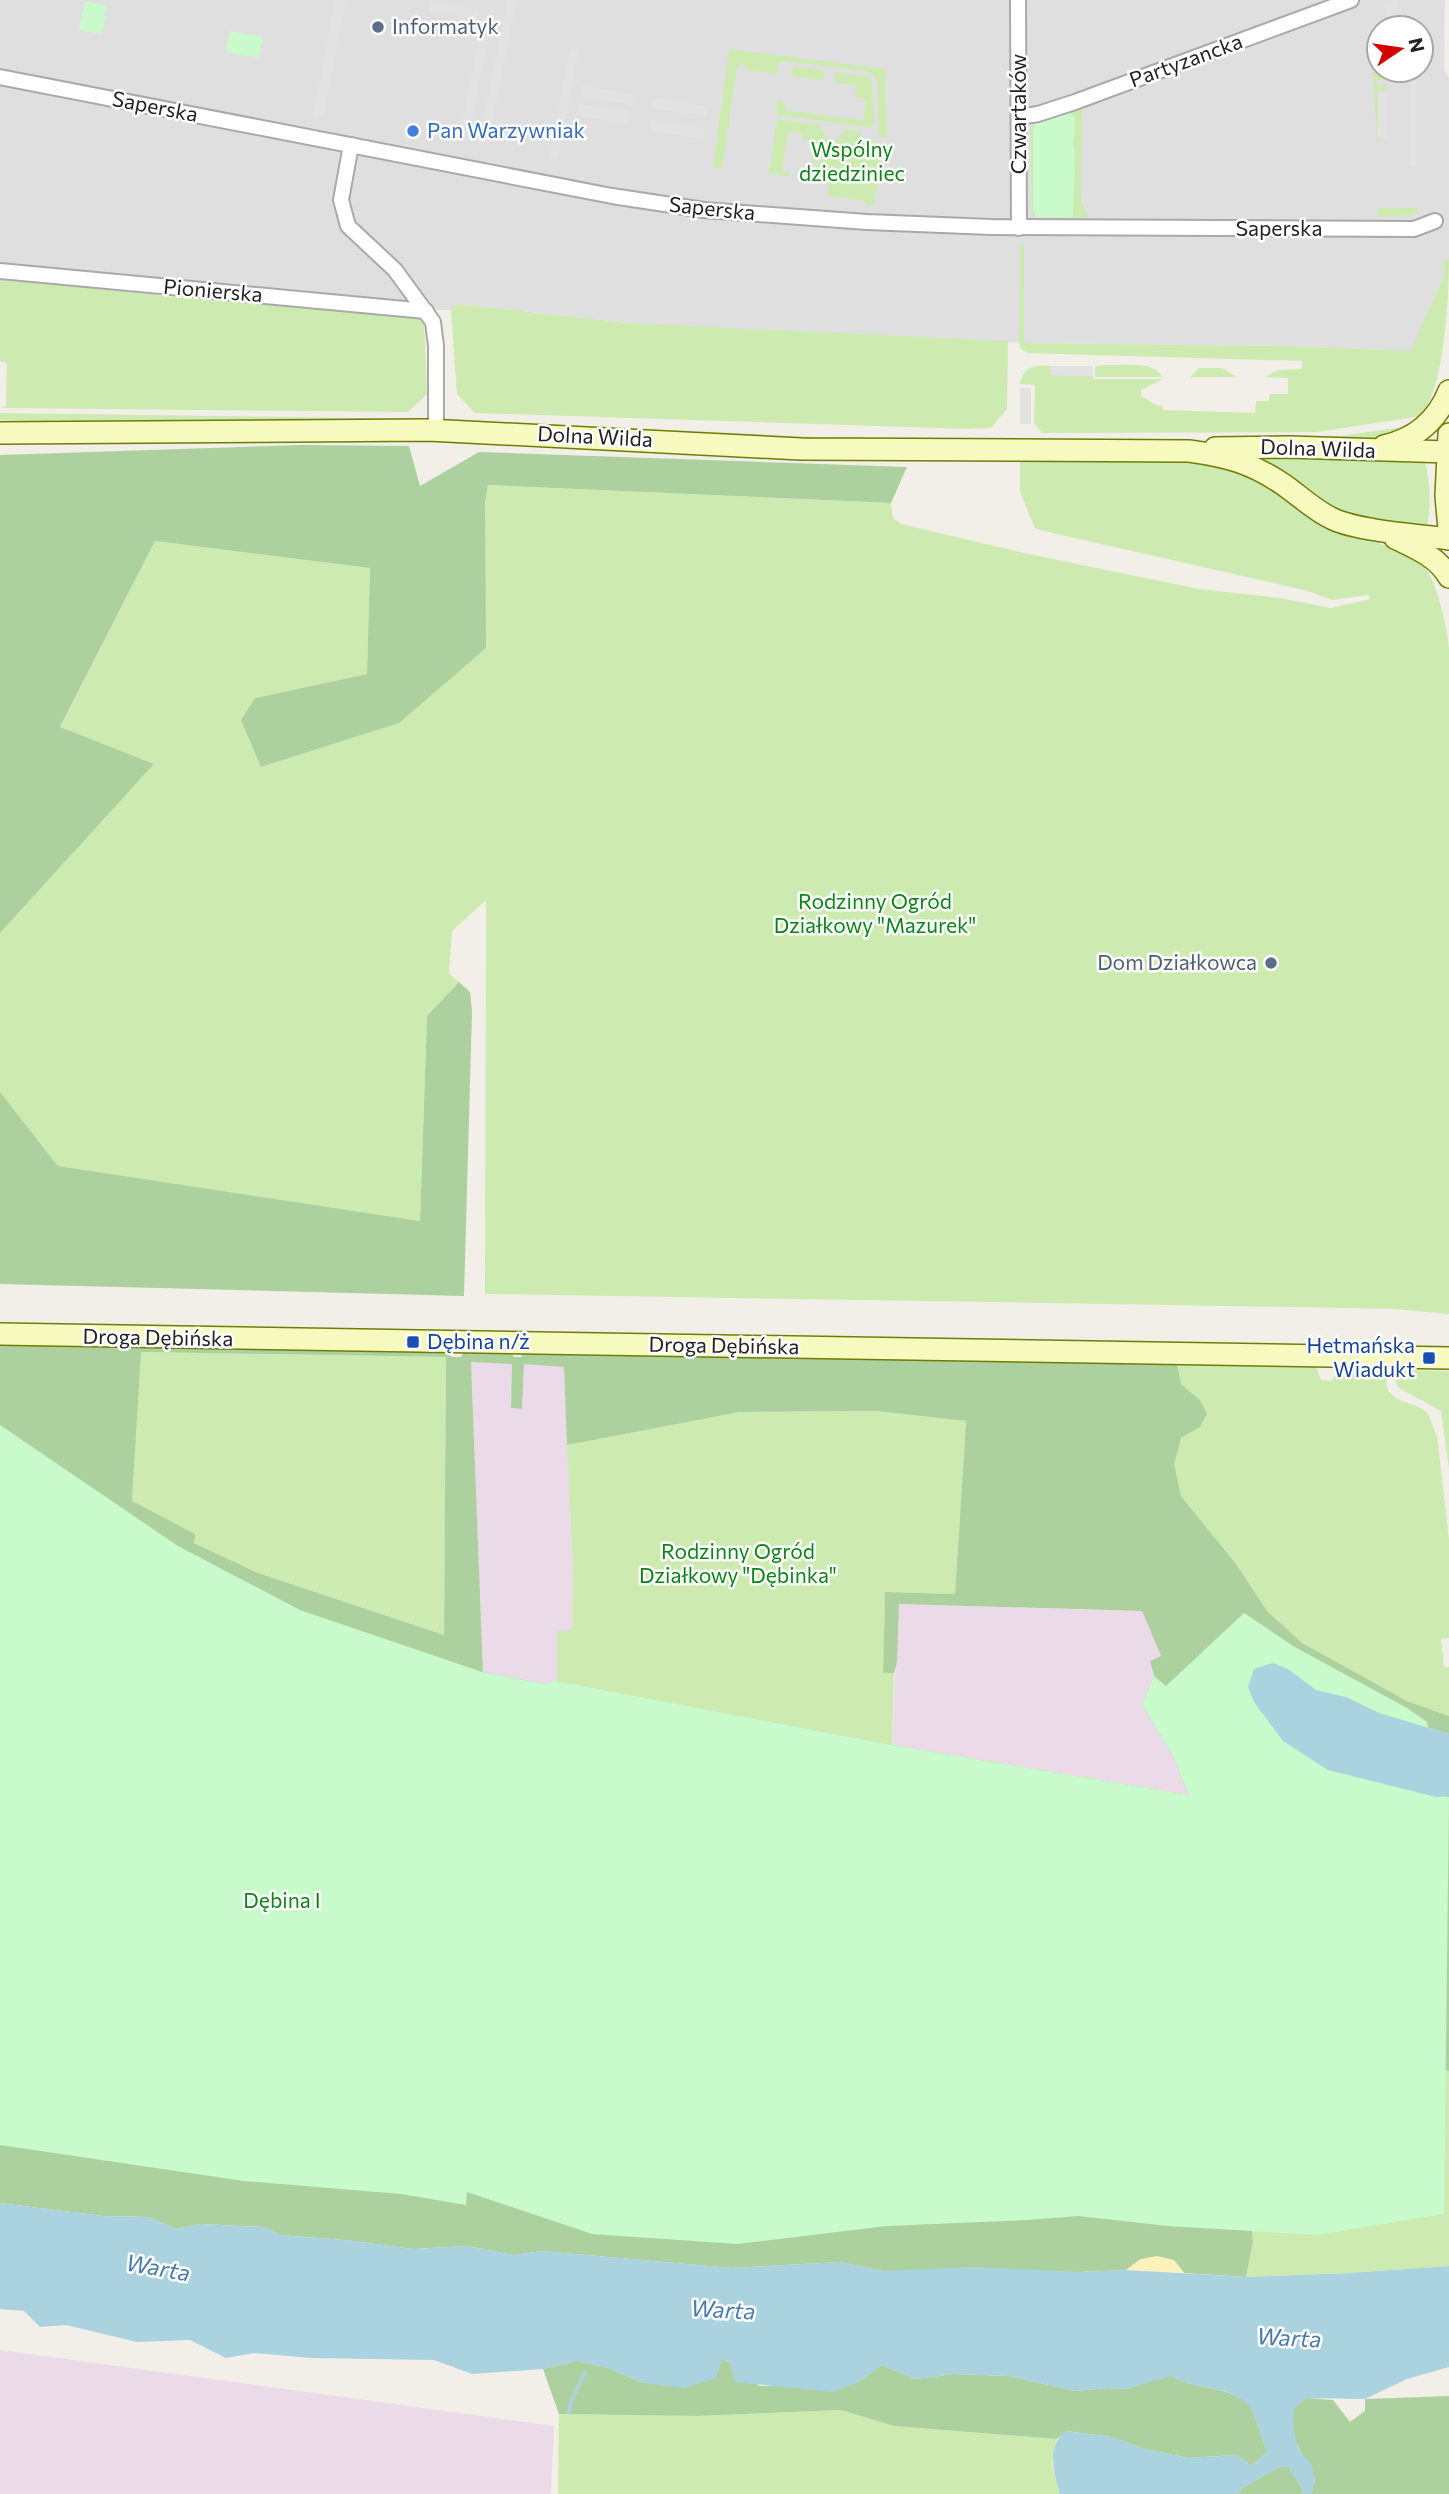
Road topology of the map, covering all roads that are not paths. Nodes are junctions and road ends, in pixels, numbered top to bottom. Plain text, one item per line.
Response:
1 (1018, 0) edge
2 (1351, 0) edge
3 (7, 78) edge
4 (1019, 117) junction
5 (351, 145) junction
6 (1435, 221) dead end
7 (1018, 228) junction
8 (0, 271) edge
9 (426, 311) junction
10 (1449, 391) edge
11 (436, 430) junction
12 (0, 433) edge
13 (1449, 446) edge
14 (1368, 449) junction
15 (1189, 451) junction
16 (1377, 529) junction
17 (1449, 529) edge
18 (1449, 539) edge
19 (1449, 577) edge
20 (0, 1334) edge
21 (1449, 1358) edge

1 - 4 street, Czwartaków
2 - 4 street, Partyzancka
3 - 5 street, Saperska
4 - 7 street, Czwartaków
5 - 7 street, Saperska
5 - 9 street
6 - 7 street, Saperska
8 - 9 street, Pionierska
9 - 11 street
10 - 14 main road
11 - 12 main road, Dolna Wilda
11 - 15 main road, Dolna Wilda
13 - 14 main road, Dolna Wilda
13 - 17 main road
14 - 15 main road, Dolna Wilda
15 - 16 main road, Dolna Wilda
16 - 18 main road, Dolna Wilda
16 - 19 main road
20 - 21 main road, Droga Dębińska

